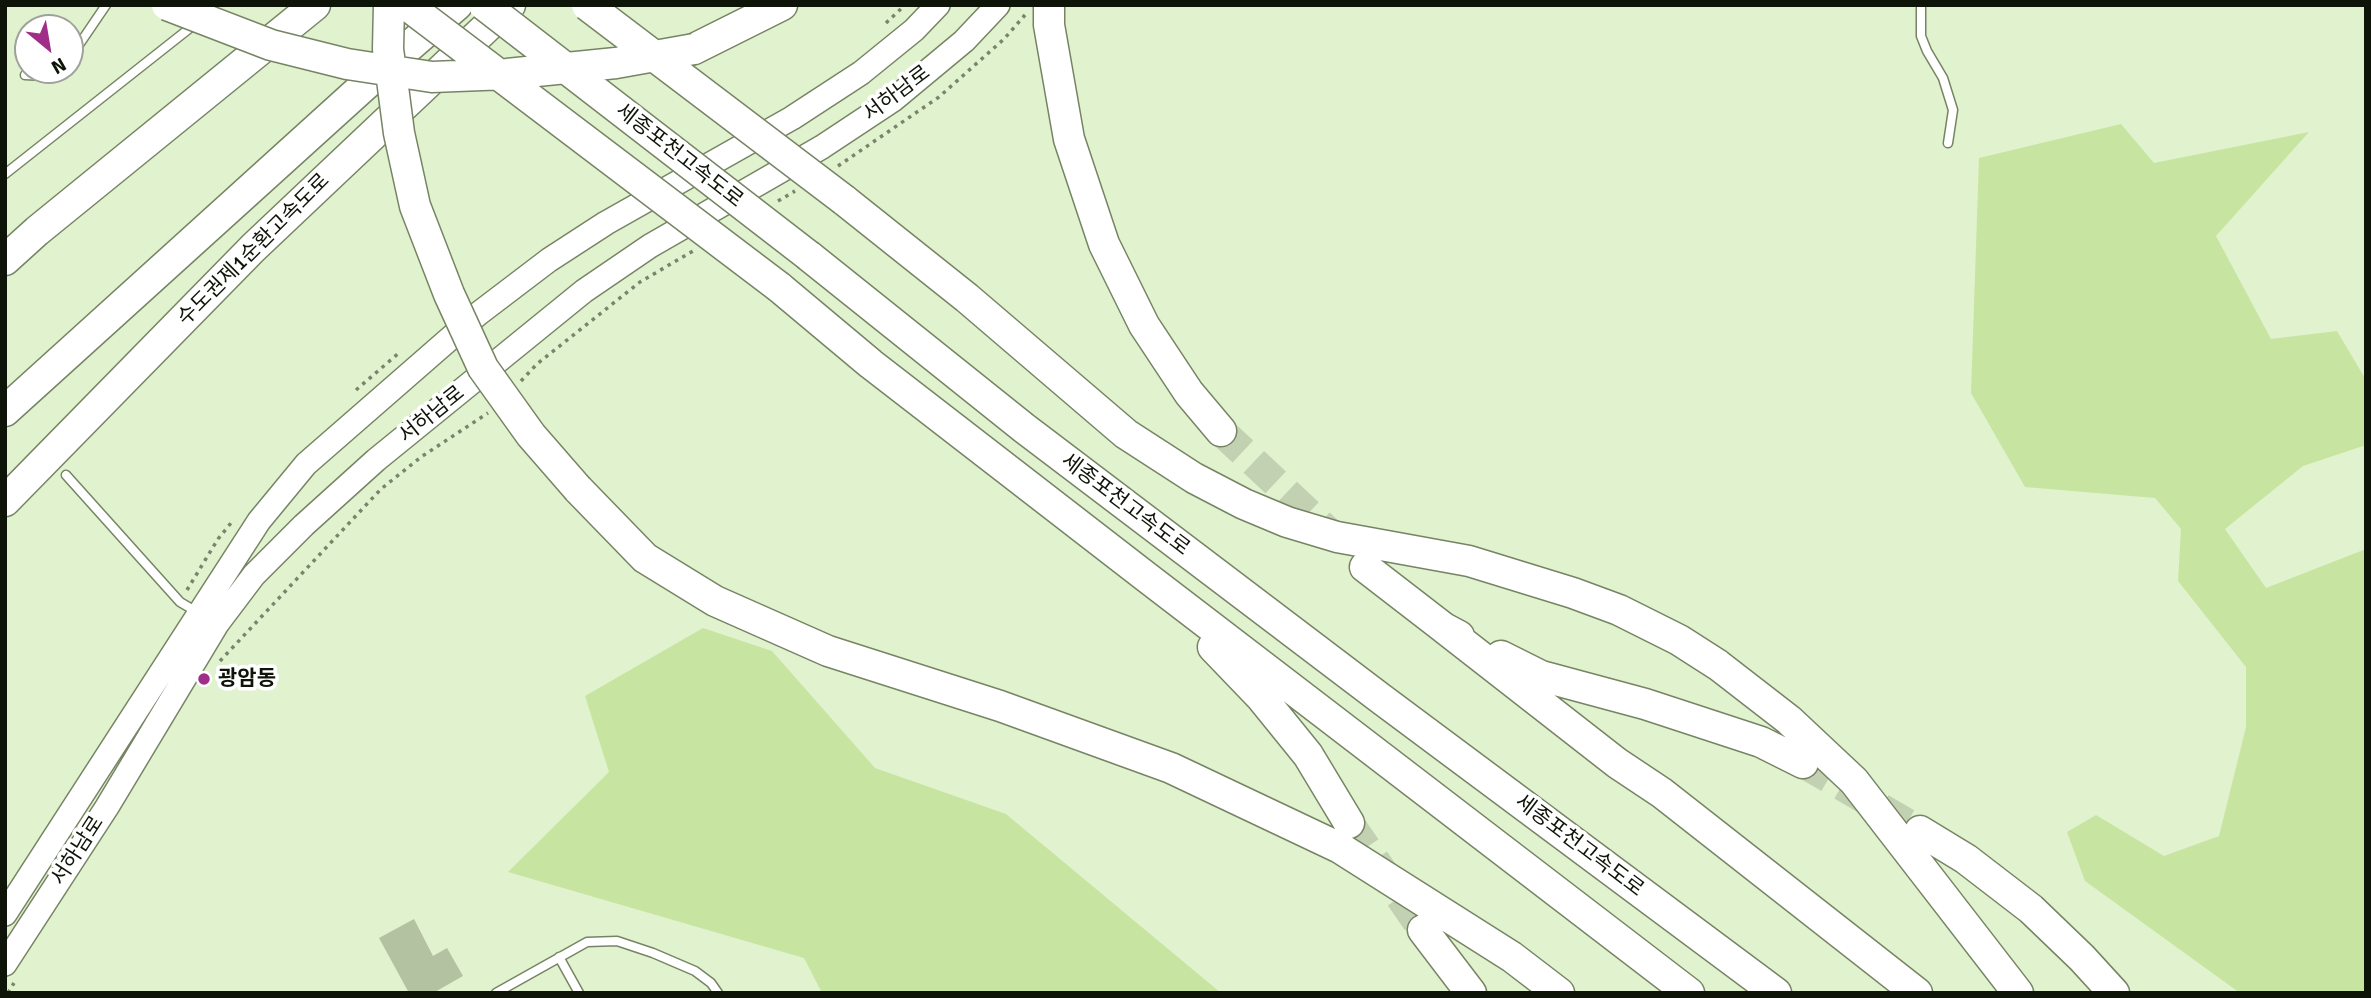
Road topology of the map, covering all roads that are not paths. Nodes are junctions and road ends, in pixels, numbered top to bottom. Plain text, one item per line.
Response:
1 (106, 5) edge
2 (167, 5) edge
3 (315, 5) edge
4 (388, 5) edge
5 (407, 5) edge
6 (457, 5) edge
7 (484, 5) edge
8 (510, 5) edge
9 (587, 5) edge
10 (782, 5) edge
11 (938, 5) edge
12 (998, 5) edge
13 (1921, 5) edge
14 (208, 13) dead end
15 (1041, 14) edge
16 (84, 37) edge
17 (1948, 143) dead end
18 (5, 174) edge
19 (5, 260) edge
20 (5, 411) edge
21 (1222, 431) tunnel mouth
22 (66, 475) dead end
23 (5, 500) edge
24 (1365, 567) dead end
25 (1144, 576) junction
26 (208, 619) junction
27 (1444, 628) junction
28 (1803, 763) tunnel mouth
29 (1349, 822) tunnel mouth
30 (1920, 831) tunnel mouth
31 (5, 914) edge
32 (1423, 930) tunnel mouth
33 (559, 957) junction
34 (1512, 957) junction
35 (10, 972) edge
36 (496, 993) edge
37 (579, 993) edge
38 (718, 993) edge
39 (1471, 993) edge
40 (1547, 993) edge
41 (1559, 993) edge
42 (1689, 993) edge
43 (1776, 993) edge
44 (1917, 993) edge
45 (2018, 993) edge
46 (2114, 993) edge

1 - 16 lane
2 - 10 highway, bridge
3 - 19 highway
4 - 34 highway, bridge
5 - 25 highway, 세종포천고속도로, bridge
6 - 20 highway, 수도권제1순환고속도로
7 - 43 highway, 세종포천고속도로, bridge
8 - 23 highway, 수도권제1순환고속도로
9 - 45 highway, bridge
11 - 26 main road, 서하남로
12 - 26 main road, 서하남로
13 - 17 lane
14 - 18 lane
15 - 21 highway
22 - 26 lane
24 - 27 highway
25 - 29 highway
25 - 42 highway, 세종포천고속도로
26 - 31 main road, 서하남로
26 - 35 main road, 서하남로
27 - 28 highway
27 - 44 highway
30 - 46 highway
32 - 39 highway
33 - 36 lane
33 - 37 lane
33 - 38 lane
34 - 40 highway
34 - 41 highway

